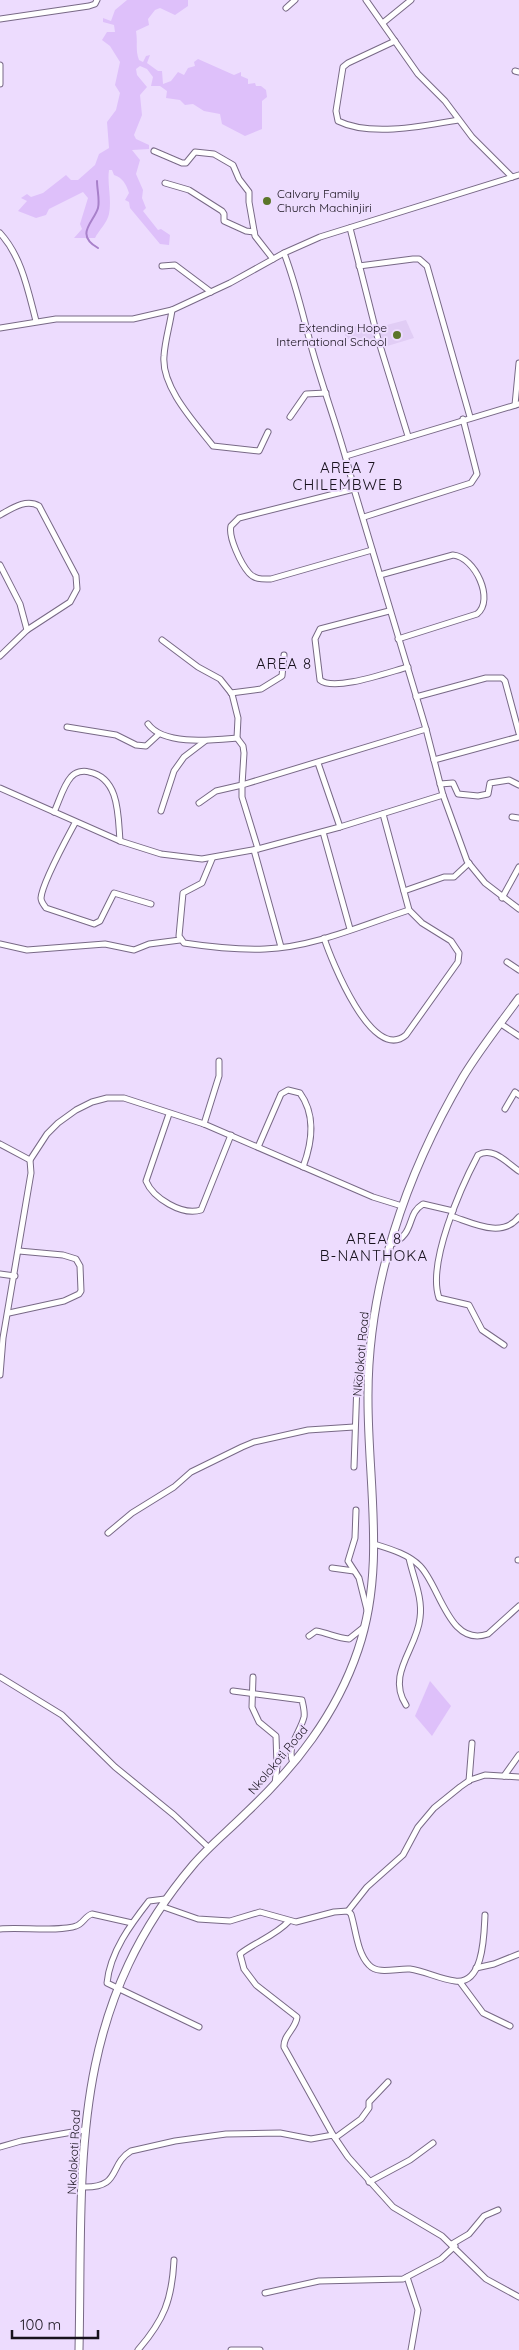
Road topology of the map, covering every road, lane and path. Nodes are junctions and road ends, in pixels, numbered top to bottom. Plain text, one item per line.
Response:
1 (97, 0) edge
2 (295, 0) edge
3 (366, 0) edge
4 (411, 0) edge
5 (286, 8) dead end
6 (0, 19) edge
7 (384, 22) junction
8 (395, 41) junction
9 (0, 65) edge
10 (0, 84) edge
11 (458, 120) junction
12 (154, 150) dead end
13 (519, 175) edge
14 (512, 177) junction
15 (165, 183) dead end
16 (350, 228) junction
17 (254, 232) junction
18 (0, 233) edge
19 (284, 253) junction
20 (273, 259) junction
21 (162, 266) dead end
22 (359, 266) junction
23 (211, 292) junction
24 (172, 310) junction
25 (36, 321) junction
26 (0, 328) edge
27 (519, 364) edge
28 (326, 393) junction
29 (517, 405) edge
30 (290, 416) dead end
31 (470, 417) junction
32 (462, 420) junction
33 (268, 432) dead end
34 (408, 436) junction
35 (346, 456) junction
36 (354, 489) junction
37 (0, 515) edge
38 (364, 517) junction
39 (372, 550) junction
40 (0, 565) edge
41 (380, 575) junction
42 (389, 610) junction
43 (27, 630) junction
44 (398, 639) junction
45 (162, 640) dead end
46 (284, 655) dead end
47 (0, 656) edge
48 (408, 667) junction
49 (232, 693) junction
50 (416, 697) junction
51 (148, 724) dead end
52 (68, 727) dead end
53 (426, 729) junction
54 (159, 734) junction
55 (519, 735) edge
56 (238, 738) junction
57 (205, 741) junction
58 (434, 760) junction
59 (318, 763) junction
60 (440, 784) junction
61 (242, 785) junction
62 (519, 785) edge
63 (0, 788) edge
64 (443, 794) junction
65 (199, 803) dead end
66 (161, 811) dead end
67 (54, 812) junction
68 (383, 814) junction
69 (512, 817) dead end
70 (519, 818) edge
71 (75, 823) junction
72 (340, 827) junction
73 (323, 832) junction
74 (120, 841) junction
75 (256, 850) junction
76 (212, 859) junction
77 (469, 863) junction
78 (519, 866) edge
79 (404, 891) junction
80 (502, 898) junction
81 (151, 904) dead end
82 (519, 909) edge
83 (410, 910) junction
84 (350, 929) junction
85 (324, 938) junction
86 (180, 940) junction
87 (0, 944) edge
88 (281, 947) junction
89 (507, 962) dead end
90 (519, 970) edge
91 (519, 998) edge
92 (501, 1024) junction
93 (519, 1036) edge
94 (219, 1062) dead end
95 (519, 1095) edge
96 (504, 1109) dead end
97 (169, 1114) junction
98 (204, 1124) junction
99 (231, 1135) junction
100 (0, 1144) edge
101 (258, 1147) junction
102 (30, 1160) junction
103 (303, 1167) junction
104 (519, 1171) edge
105 (402, 1206) junction
106 (452, 1214) junction
107 (519, 1217) edge
108 (389, 1245) junction
109 (19, 1251) junction
110 (0, 1274) edge
111 (15, 1276) junction
112 (9, 1313) junction
113 (2, 1338) edge
114 (504, 1345) dead end
115 (369, 1367) junction
116 (0, 1375) edge
117 (354, 1427) junction
118 (354, 1467) dead end
119 (356, 1510) dead end
120 (108, 1533) dead end
121 (374, 1544) junction
122 (409, 1558) junction
123 (332, 1568) dead end
124 (354, 1571) junction
125 (519, 1606) edge
126 (368, 1613) junction
127 (364, 1627) junction
128 (309, 1636) dead end
129 (0, 1677) edge
130 (253, 1677) dead end
131 (233, 1691) dead end
132 (252, 1694) junction
133 (406, 1705) dead end
134 (472, 1743) dead end
135 (519, 1755) edge
136 (294, 1763) junction
137 (504, 1776) junction
138 (519, 1777) edge
139 (469, 1781) junction
140 (274, 1785) junction
141 (208, 1847) junction
142 (163, 1902) junction
143 (348, 1911) junction
144 (485, 1915) dead end
145 (288, 1921) junction
146 (132, 1923) junction
147 (0, 1929) edge
148 (519, 1954) edge
149 (476, 1968) junction
150 (460, 1982) junction
151 (117, 1989) junction
152 (510, 2026) dead end
153 (199, 2027) dead end
154 (388, 2082) dead end
155 (84, 2130) junction
156 (334, 2136) junction
157 (433, 2143) dead end
158 (0, 2147) edge
159 (369, 2182) junction
160 (82, 2187) junction
161 (498, 2210) dead end
162 (454, 2245) junction
163 (174, 2260) dead end
164 (407, 2277) junction
165 (265, 2293) dead end
166 (519, 2297) edge
167 (79, 2350) edge
168 (138, 2350) edge
169 (232, 2350) edge
170 (260, 2350) edge
171 (411, 2350) edge

1 - 6 street
2 - 5 street
3 - 7 street
4 - 7 street
7 - 8 street
8 - 11 street
8 - 11 street
9 - 10 street
11 - 14 street
12 - 17 street
13 - 14 street
14 - 16 street
15 - 17 street
16 - 19 street
16 - 22 street
17 - 20 street
18 - 25 street
19 - 20 street
19 - 28 street
20 - 23 street
21 - 23 street
22 - 31 street
22 - 34 street
23 - 24 street
24 - 25 street
24 - 33 street
25 - 26 street
27 - 29 street
28 - 30 street
28 - 35 street
29 - 31 street
31 - 32 street
32 - 34 street
32 - 38 street
34 - 35 street
35 - 36 street
36 - 38 street
36 - 39 street
37 - 43 street
38 - 39 street
39 - 41 street
40 - 43 street
41 - 42 street
41 - 44 street
42 - 44 street
42 - 48 street
43 - 47 street
44 - 48 street
45 - 49 street
46 - 49 street
48 - 50 street
49 - 56 street
50 - 53 street
50 - 55 street
51 - 54 street
52 - 54 street
53 - 58 street
53 - 59 street
54 - 57 street
55 - 58 street
56 - 57 street
56 - 61 street
57 - 66 street
58 - 60 street
59 - 61 street
59 - 72 street
60 - 62 street
60 - 64 street
61 - 65 street
61 - 75 street
63 - 67 street
64 - 68 street
64 - 77 street
67 - 71 street
67 - 74 street
68 - 72 street
68 - 79 street
69 - 70 street
71 - 74 street
71 - 81 street
72 - 73 street
73 - 75 street
73 - 84 street
74 - 76 street
75 - 76 street
75 - 88 street
76 - 86 street
77 - 79 street
77 - 80 street
78 - 80 street
79 - 83 street
80 - 82 street
83 - 84 street
83 - 85 street
84 - 85 street
85 - 88 street
86 - 87 street
86 - 88 street
89 - 90 street
91 - 92 main road, Nkolokoti Road
92 - 93 street
92 - 105 main road, Nkolokoti Road
94 - 98 street
95 - 96 street
97 - 98 street
97 - 99 street
97 - 102 street
98 - 99 street
99 - 101 street
100 - 102 street
101 - 103 street
101 - 103 street
102 - 109 street
103 - 105 street
104 - 106 street
105 - 108 main road, Nkolokoti Road
106 - 107 street
106 - 108 street
106 - 114 street
108 - 115 main road, Nkolokoti Road
109 - 111 street
109 - 112 street
110 - 111 street
111 - 112 street
112 - 113 street
113 - 116 street
115 - 117 street
115 - 121 main road, Nkolokoti Road
117 - 118 street
117 - 120 street
119 - 124 street
121 - 122 street
121 - 126 main road, Nkolokoti Road
122 - 125 street
122 - 133 street
123 - 124 street
124 - 126 street
126 - 127 main road, Nkolokoti Road
127 - 128 street
127 - 136 main road, Nkolokoti Road
129 - 141 street
130 - 132 street
131 - 132 street
132 - 136 street
132 - 140 street
134 - 139 street
135 - 137 street
136 - 140 main road, Nkolokoti Road
137 - 138 street
137 - 139 street
139 - 143 street
140 - 141 main road, Nkolokoti Road
141 - 142 main road, Nkolokoti Road
142 - 145 street
142 - 146 street
142 - 151 main road, Nkolokoti Road
143 - 145 street
143 - 150 street
144 - 149 street
145 - 156 street
146 - 147 street
146 - 151 street
148 - 149 street
149 - 150 street
150 - 152 street
151 - 153 street
151 - 155 main road, Nkolokoti Road
154 - 156 street
155 - 158 street
155 - 160 main road, Nkolokoti Road
156 - 159 street
156 - 160 street
157 - 159 street
159 - 162 street
160 - 167 main road, Nkolokoti Road
161 - 162 street
162 - 164 street
162 - 166 street
163 - 168 street
164 - 165 street
164 - 171 street
169 - 170 street

